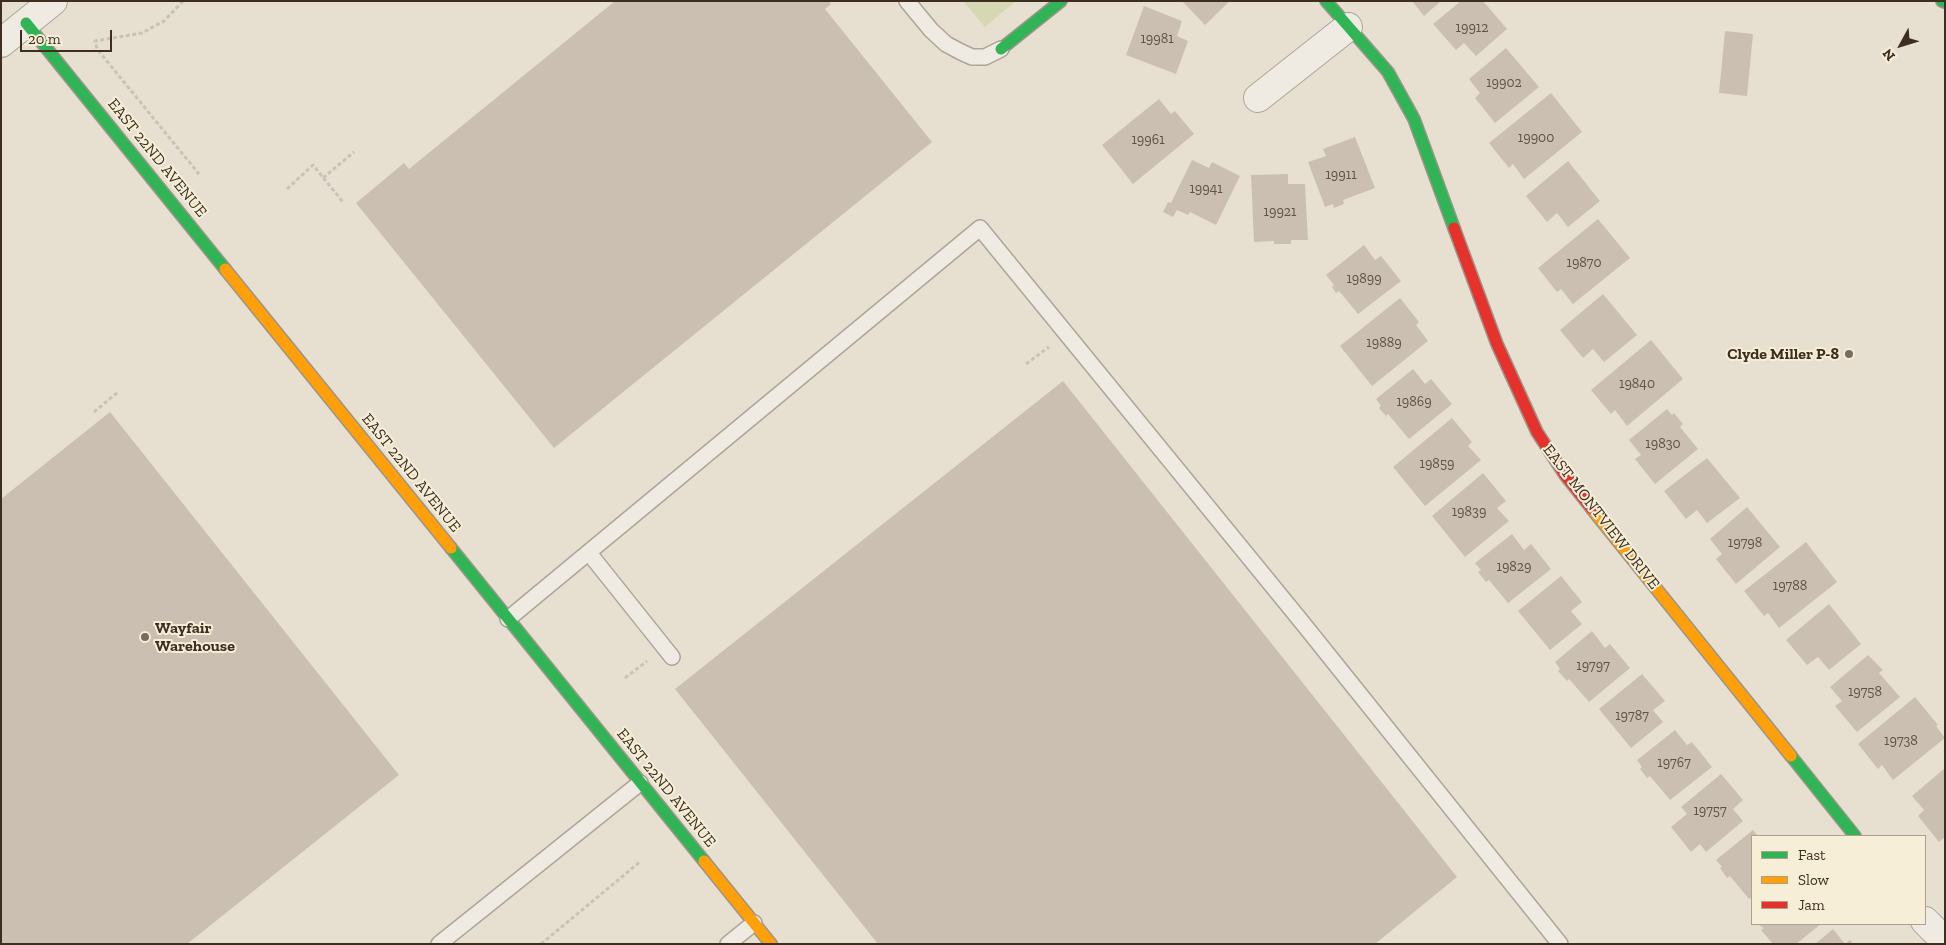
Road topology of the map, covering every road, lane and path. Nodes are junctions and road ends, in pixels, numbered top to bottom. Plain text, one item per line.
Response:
1 (53, 1) edge
2 (183, 1) edge
3 (907, 1) edge
4 (1062, 1) edge
5 (1326, 1) edge
6 (26, 23) junction
7 (1348, 27) junction
8 (1, 43) edge
9 (1001, 49) joint
10 (1258, 98) dead end
11 (354, 152) dead end
12 (199, 174) dead end
13 (323, 178) junction
14 (287, 189) dead end
15 (343, 202) dead end
16 (1051, 345) dead end
17 (1026, 364) dead end
18 (118, 392) dead end
19 (94, 412) dead end
20 (589, 553) junction
21 (508, 619) junction
22 (672, 657) dead end
23 (649, 659) dead end
24 (625, 678) dead end
25 (640, 783) junction
26 (1854, 835) edge
27 (641, 861) dead end
28 (1926, 922) edge
29 (754, 923) junction
30 (1945, 941) edge
31 (439, 944) edge
32 (541, 944) edge
33 (728, 944) edge
34 (771, 944) edge
35 (1560, 944) edge

1 - 6 street
2 - 12 path
3 - 9 lane
4 - 9 street
5 - 7 street, EAST MONTVIEW DRIVE
6 - 8 street
6 - 21 street, EAST 22ND AVENUE
7 - 10 street
7 - 26 street, EAST MONTVIEW DRIVE
11 - 13 path
13 - 14 path
13 - 15 path
16 - 17 path
18 - 19 path
20 - 21 lane
20 - 22 lane
20 - 35 lane
21 - 25 street, EAST 22ND AVENUE
23 - 24 path
25 - 29 street, EAST 22ND AVENUE
25 - 31 lane
27 - 32 path
28 - 30 street
29 - 33 lane
29 - 34 street, EAST 22ND AVENUE

